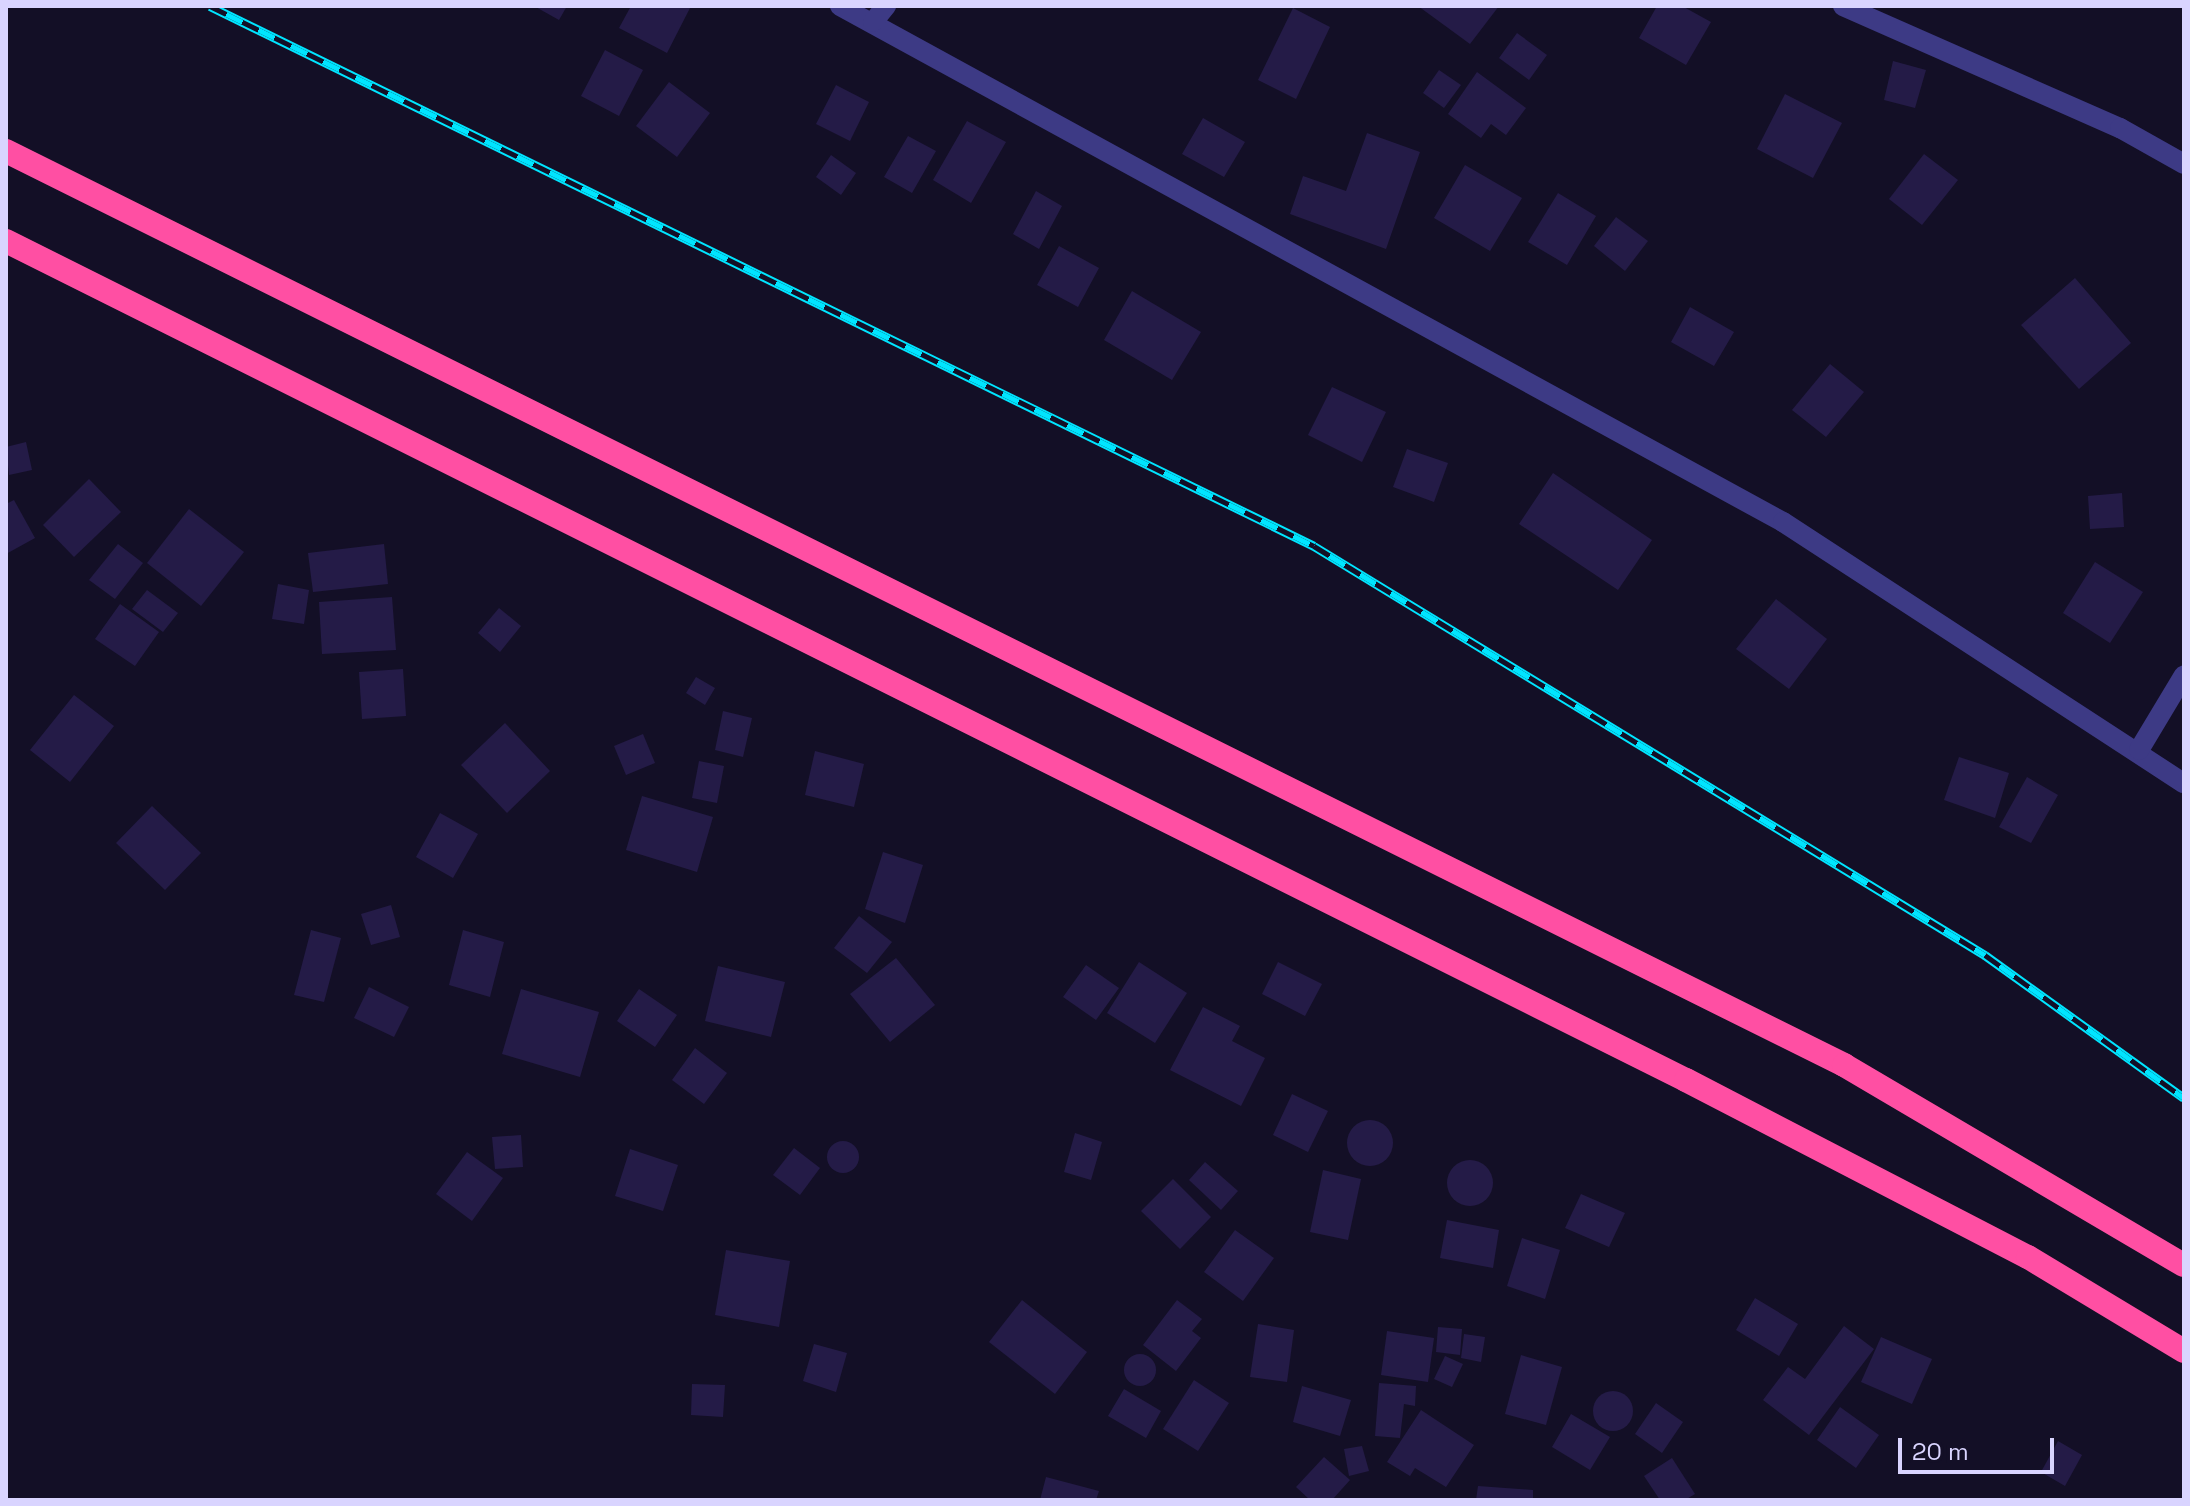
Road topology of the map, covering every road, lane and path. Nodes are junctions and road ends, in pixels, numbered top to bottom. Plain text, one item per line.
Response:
1 (840, 6) edge
2 (1843, 6) edge
3 (879, 14) edge
4 (6, 151) edge
5 (2184, 164) edge
6 (6, 241) edge
7 (2184, 675) edge
8 (2139, 750) junction
9 (2184, 783) edge
10 (2184, 1265) edge
11 (2184, 1351) edge

1 - 3 street
2 - 5 street
3 - 8 street
4 - 10 highway
6 - 11 highway
7 - 8 street
8 - 9 street

